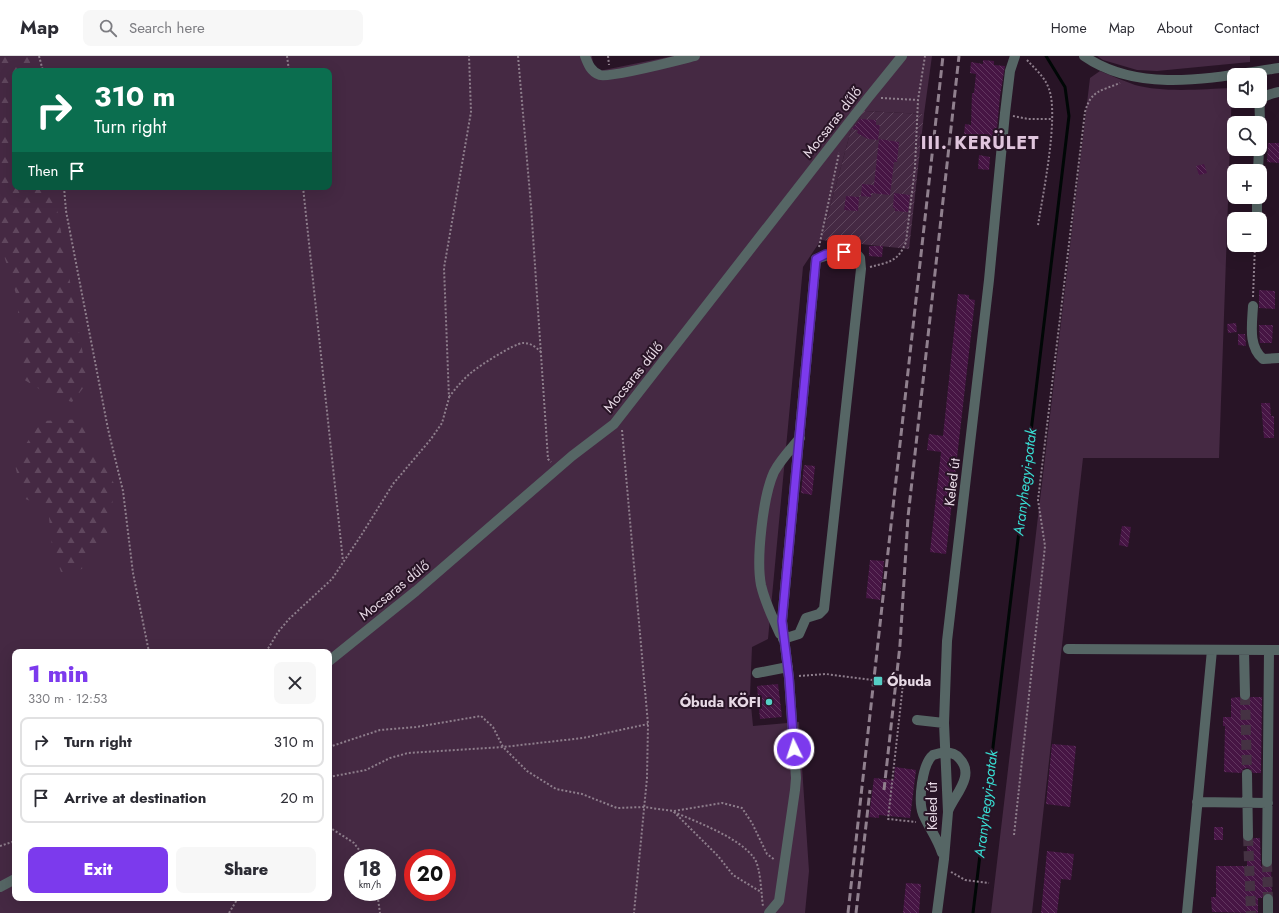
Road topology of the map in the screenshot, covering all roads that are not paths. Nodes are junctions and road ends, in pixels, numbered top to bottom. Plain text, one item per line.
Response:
1 (585, 56) edge
2 (695, 56) edge
3 (902, 56) edge
4 (1016, 56) edge
5 (1084, 56) edge
6 (1279, 68) edge
7 (1279, 92) edge
8 (1260, 116) edge
9 (1253, 306) road end
10 (1279, 358) edge
11 (800, 438) junction
12 (783, 639) junction
13 (1068, 650) dead end
14 (1212, 650) junction
15 (1244, 650) junction
16 (1274, 650) edge
17 (332, 659) edge
18 (788, 667) junction
19 (758, 673) dead end
20 (1245, 695) tunnel mouth
21 (917, 720) dead end
22 (944, 723) junction
23 (945, 752) junction
24 (1247, 774) tunnel mouth
25 (1197, 802) junction
26 (1248, 802) junction
27 (1268, 803) junction
28 (948, 812) junction
29 (1248, 836) tunnel mouth
30 (1267, 862) tunnel mouth
31 (944, 864) junction
32 (12, 881) edge
33 (0, 887) edge
34 (1268, 899) tunnel mouth
35 (769, 913) edge
36 (937, 913) edge
37 (1187, 913) edge
38 (1268, 913) edge

1 - 2 street
3 - 17 street, Mocsaras dűlő
4 - 22 street, Keled út
5 - 6 street
7 - 8 street
9 - 10 street
11 - 12 street
11 - 12 street
11 - 12 street
12 - 18 street
13 - 14 street
14 - 15 street
14 - 25 street
15 - 16 street
15 - 20 street
16 - 27 street
18 - 19 street
18 - 35 street
21 - 22 street
22 - 23 street, Keled út
23 - 28 street, Keled út
23 - 28 street
23 - 31 street
24 - 26 street
25 - 26 street
25 - 37 street
26 - 27 street
26 - 29 street
27 - 30 street
28 - 31 street, Keled út
31 - 36 street, Keled út
32 - 33 street
34 - 38 street

